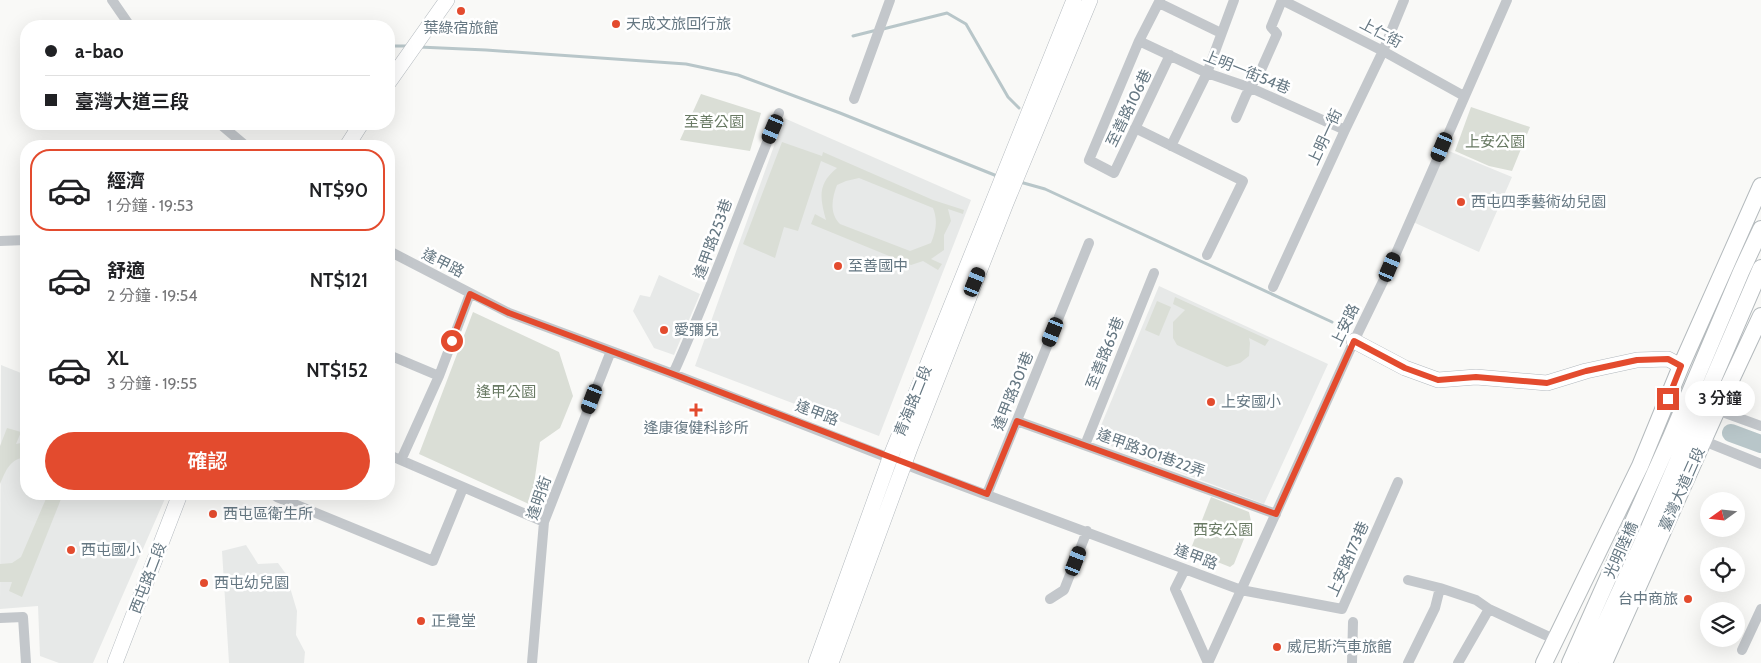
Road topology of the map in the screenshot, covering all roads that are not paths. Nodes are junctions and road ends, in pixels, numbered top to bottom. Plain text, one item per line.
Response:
1 (112, 0) edge
2 (448, 0) edge
3 (890, 0) edge
4 (1074, 0) edge
5 (1090, 0) edge
6 (1234, 0) edge
7 (1282, 0) edge
8 (1404, 0) edge
9 (1507, 0) edge
10 (1159, 2) edge
11 (126, 20) edge
12 (1221, 32) junction
13 (1139, 41) junction
14 (1383, 51) junction
15 (1170, 55) junction
16 (395, 73) edge
17 (1207, 73) junction
18 (1251, 88) junction
19 (1464, 96) junction
20 (854, 99) dead end
21 (779, 113) dead end
22 (1236, 118) dead end
23 (1135, 128) junction
24 (227, 130) edge
25 (1345, 130) junction
26 (239, 140) edge
27 (1171, 146) junction
28 (1016, 163) junction
29 (1761, 186) edge
30 (1761, 229) edge
31 (20, 240) edge
32 (0, 241) edge
33 (1089, 243) dead end
34 (395, 254) edge
35 (1207, 255) dead end
36 (1725, 267) junction
37 (1741, 272) junction
38 (1154, 273) dead end
39 (1760, 274) edge
40 (1273, 287) dead end
41 (470, 294) junction
42 (1761, 316) edge
43 (1354, 341) junction
44 (611, 351) junction
45 (395, 358) edge
46 (1681, 366) junction
47 (673, 374) junction
48 (439, 376) junction
49 (1717, 410) junction
50 (1017, 421) junction
51 (1761, 426) edge
52 (1678, 441) junction
53 (1704, 441) junction
54 (1085, 445) junction
55 (395, 458) edge
56 (401, 460) junction
57 (897, 461) junction
58 (1761, 464) edge
59 (1640, 466) junction
60 (1398, 482) dead end
61 (463, 488) junction
62 (987, 494) junction
63 (178, 500) edge
64 (284, 500) edge
65 (1276, 514) junction
66 (544, 522) junction
67 (1087, 531) junction
68 (1185, 568) junction
69 (1408, 580) dead end
70 (1440, 588) junction
71 (1242, 590) junction
72 (1050, 599) dead end
73 (1489, 609) junction
74 (1761, 609) edge
75 (0, 618) edge
76 (1353, 622) dead end
77 (1556, 640) junction
78 (1742, 650) dead end
79 (26, 663) edge
80 (115, 663) edge
81 (532, 663) edge
82 (816, 663) edge
83 (831, 663) edge
84 (1208, 663) edge
85 (1352, 663) edge
86 (1408, 663) edge
87 (1458, 663) edge
88 (1544, 663) edge
89 (1570, 663) edge
90 (1587, 663) edge
91 (1604, 663) edge

1 - 11 street
2 - 16 main road
3 - 20 street
4 - 28 main road
5 - 28 main road
6 - 12 street
7 - 14 street, 上仁街
7 - 18 street
8 - 14 street, 上明一街
9 - 19 street, 上安路
10 - 12 street
10 - 13 street
12 - 17 street
13 - 15 street, 上明一街54巷
13 - 23 street, 至善路106巷
14 - 19 street, 上仁街
14 - 25 street, 上明一街
15 - 17 street, 上明一街54巷
15 - 23 street, 至善路106巷
17 - 18 street, 上明一街54巷
17 - 27 street
18 - 22 street
18 - 25 street, 上明一街54巷
19 - 43 street, 上安路
21 - 47 street, 逢甲路253巷
23 - 27 street
24 - 26 street
25 - 40 street, 上明一街
27 - 35 street
28 - 57 main road, 青海路二段
29 - 36 main road, 臺灣大道三段
30 - 37 main road, 臺灣大道三段
31 - 32 street
33 - 50 street, 逢甲路301巷
34 - 41 street, 逢甲路
36 - 37 main road
36 - 46 main road, 臺灣大道三段
37 - 39 main road
37 - 52 main road, 臺灣大道三段
38 - 54 street, 至善路65巷
39 - 52 main road, 臺灣大道三段
41 - 44 street, 逢甲路
41 - 48 street
42 - 49 main road, 臺灣大道三段
43 - 46 main road
43 - 65 street, 上安路
44 - 47 street, 逢甲路
44 - 66 street, 逢明街
45 - 48 street
46 - 59 main road, 臺灣大道三段
47 - 57 street, 逢甲路
48 - 56 street
49 - 51 street
49 - 53 main road, 臺灣大道三段
50 - 54 street, 逢甲路301巷22弄
50 - 62 street, 逢甲路301巷
52 - 59 main road, 臺灣大道三段
52 - 89 main road, 光明陸橋
52 - 90 main road, 光明陸橋
53 - 58 street
53 - 91 main road, 臺灣大道三段
54 - 65 street, 逢甲路301巷22弄
55 - 56 street
56 - 61 street
57 - 62 street, 逢甲路
57 - 82 main road, 青海路二段
57 - 83 main road, 青海路二段
59 - 77 main road, 臺灣大道三段
60 - 71 street, 上安路173巷
61 - 64 street
61 - 66 street
62 - 67 street, 逢甲路
63 - 80 main road, 西屯路二段
65 - 71 street, 上安路
66 - 81 street, 逢明街
67 - 68 street, 逢甲路
67 - 72 street
68 - 71 street, 逢甲路
68 - 84 street
69 - 70 street
70 - 73 street
70 - 86 street
71 - 84 street, 上安路
73 - 77 street
73 - 87 street
74 - 78 street
75 - 79 street
76 - 85 street
77 - 88 main road, 臺灣大道三段

